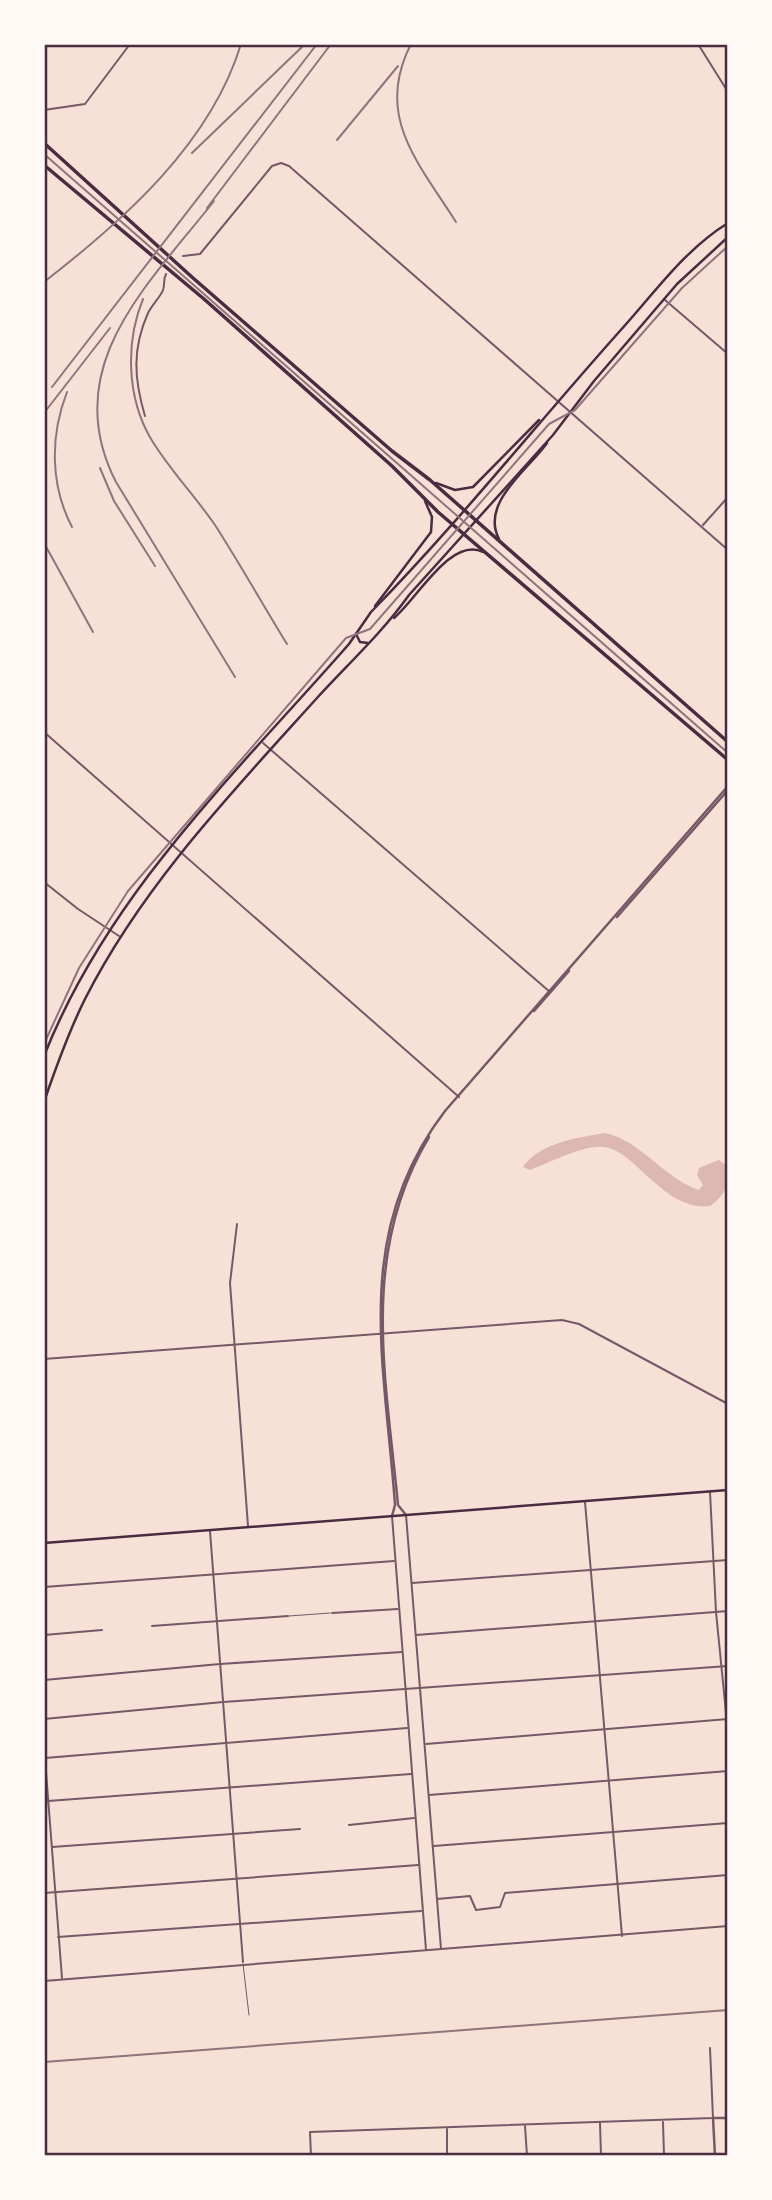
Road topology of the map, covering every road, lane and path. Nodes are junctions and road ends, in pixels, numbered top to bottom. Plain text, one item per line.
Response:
1 (130, 44) edge
2 (698, 44) edge
3 (728, 92) edge
4 (44, 110) edge
5 (44, 143) edge
6 (44, 165) edge
7 (728, 223) edge
8 (728, 237) edge
9 (183, 257) dead end
10 (166, 274) dead end
11 (665, 299) junction
12 (728, 354) edge
13 (557, 401) junction
14 (570, 412) junction
15 (145, 416) dead end
16 (544, 416) junction
17 (553, 435) junction
18 (430, 480) junction
19 (422, 495) junction
20 (728, 497) edge
21 (702, 527) junction
22 (502, 545) junction
23 (728, 550) edge
24 (492, 559) junction
25 (371, 612) junction
26 (391, 620) junction
27 (356, 634) junction
28 (371, 642) junction
29 (44, 732) edge
30 (728, 742) edge
31 (263, 743) junction
32 (272, 750) junction
33 (728, 760) edge
34 (728, 788) edge
35 (171, 845) junction
36 (181, 854) junction
37 (44, 882) edge
38 (107, 930) junction
39 (121, 937) junction
40 (550, 992) junction
41 (44, 1056) edge
42 (459, 1097) junction
43 (44, 1102) edge
44 (237, 1224) dead end
45 (383, 1334) junction
46 (233, 1345) junction
47 (44, 1359) edge
48 (728, 1404) edge
49 (728, 1490) edge
50 (710, 1491) junction
51 (584, 1501) junction
52 (406, 1515) junction
53 (392, 1516) junction
54 (248, 1527) junction
55 (210, 1530) junction
56 (44, 1543) edge
57 (728, 1560) edge
58 (395, 1561) junction
59 (713, 1561) junction
60 (591, 1568) junction
61 (213, 1575) junction
62 (411, 1583) junction
63 (44, 1587) edge
64 (399, 1609) junction
65 (728, 1611) edge
66 (716, 1612) junction
67 (332, 1613) joint
68 (288, 1616) joint
69 (595, 1620) junction
70 (216, 1621) junction
71 (152, 1626) dead end
72 (102, 1630) dead end
73 (44, 1635) edge
74 (416, 1635) junction
75 (402, 1653) junction
76 (220, 1664) junction
77 (728, 1666) edge
78 (721, 1667) junction
79 (600, 1675) junction
80 (44, 1680) edge
81 (420, 1688) junction
82 (405, 1690) junction
83 (223, 1702) junction
84 (44, 1719) edge
85 (728, 1719) edge
86 (408, 1727) junction
87 (604, 1727) junction
88 (728, 1733) edge
89 (226, 1742) junction
90 (425, 1744) junction
91 (44, 1746) edge
92 (45, 1758) edge
93 (728, 1771) edge
94 (412, 1774) junction
95 (609, 1780) junction
96 (229, 1788) junction
97 (429, 1795) junction
98 (48, 1803) junction
99 (44, 1805) edge
100 (415, 1818) junction
101 (728, 1823) edge
102 (349, 1825) dead end
103 (300, 1829) dead end
104 (614, 1832) junction
105 (233, 1833) junction
106 (433, 1846) junction
107 (51, 1847) junction
108 (419, 1865) junction
109 (728, 1875) edge
110 (236, 1878) junction
111 (617, 1883) junction
112 (55, 1892) junction
113 (44, 1893) edge
114 (437, 1899) junction
115 (422, 1911) junction
116 (239, 1924) junction
117 (728, 1926) edge
118 (622, 1936) junction
119 (58, 1937) junction
120 (442, 1950) junction
121 (426, 1951) junction
122 (243, 1964) junction
123 (62, 1979) junction
124 (44, 1980) edge
125 (249, 2015) dead end
126 (710, 2048) dead end
127 (728, 2118) edge
128 (713, 2119) junction
129 (663, 2120) junction
130 (600, 2123) junction
131 (526, 2125) junction
132 (447, 2128) junction
133 (311, 2156) edge
134 (447, 2156) edge
135 (527, 2156) edge
136 (601, 2156) edge
137 (664, 2156) edge
138 (715, 2156) edge

1 - 4 street
2 - 3 street
5 - 18 main road
6 - 19 main road
7 - 13 main road
8 - 11 main road
9 - 13 street
10 - 15 street
11 - 12 street
11 - 14 main road
13 - 14 street
13 - 16 main road
14 - 17 main road
14 - 21 street
16 - 18 main road
16 - 25 main road
17 - 22 main road
17 - 26 main road
18 - 22 main road
19 - 24 main road
19 - 25 main road
20 - 21 street
21 - 23 street
22 - 30 main road
24 - 26 main road
24 - 33 main road
25 - 27 main road
26 - 28 main road
27 - 28 main road
27 - 31 main road
28 - 32 main road
29 - 35 street
31 - 32 street
31 - 35 main road
32 - 36 main road
32 - 40 street
34 - 40 street
35 - 36 street
35 - 38 main road
36 - 39 main road
36 - 42 street
37 - 38 street
38 - 39 street
38 - 41 main road
39 - 43 main road
40 - 42 street
42 - 45 street
44 - 46 street
45 - 46 street
45 - 48 street
45 - 52 street
45 - 53 street
46 - 47 street
46 - 54 street
49 - 50 main road
50 - 51 main road
50 - 59 street
51 - 52 main road
51 - 60 street
52 - 53 main road
52 - 62 street
53 - 54 main road
53 - 58 street
54 - 55 main road
55 - 56 main road
55 - 61 street
57 - 59 street
58 - 61 street
58 - 64 street
59 - 60 street
59 - 66 street
60 - 62 street
60 - 69 street
61 - 63 street
61 - 70 street
62 - 74 street
64 - 67 street
64 - 75 street
65 - 66 street
66 - 69 street
66 - 78 street
67 - 68 lane
68 - 70 street
69 - 74 street
69 - 79 street
70 - 71 street
70 - 76 street
72 - 73 street
74 - 81 street
75 - 76 street
75 - 82 street
76 - 80 street
76 - 83 street
77 - 78 street
78 - 79 street
78 - 85 street
79 - 81 street
79 - 87 street
81 - 82 street
81 - 90 street
82 - 83 street
82 - 86 street
83 - 84 street
83 - 89 street
85 - 87 street
85 - 88 street
86 - 89 street
86 - 94 street
87 - 90 street
87 - 95 street
89 - 92 street
89 - 96 street
90 - 97 street
91 - 92 street
92 - 98 street
93 - 95 street
94 - 96 street
94 - 100 street
95 - 97 street
95 - 104 street
96 - 98 street
96 - 105 street
97 - 106 street
98 - 99 lane
98 - 107 street
100 - 102 street
100 - 108 street
101 - 104 street
103 - 105 street
104 - 106 street
104 - 111 street
105 - 107 street
105 - 110 street
106 - 114 street
107 - 112 street
108 - 110 street
108 - 115 street
109 - 111 street
110 - 112 street
110 - 116 street
111 - 114 street
111 - 118 street
112 - 113 street
112 - 119 street
114 - 120 street
115 - 116 street
115 - 121 street
116 - 119 street
116 - 122 street
117 - 118 street
118 - 120 street
119 - 123 street
120 - 121 street
121 - 122 street
122 - 123 street
122 - 125 lane
123 - 124 street
126 - 128 street
127 - 128 street
128 - 129 street
128 - 138 street
129 - 130 street
129 - 137 street
130 - 131 street
130 - 136 street
131 - 132 street
131 - 135 street
132 - 133 street
132 - 134 street

